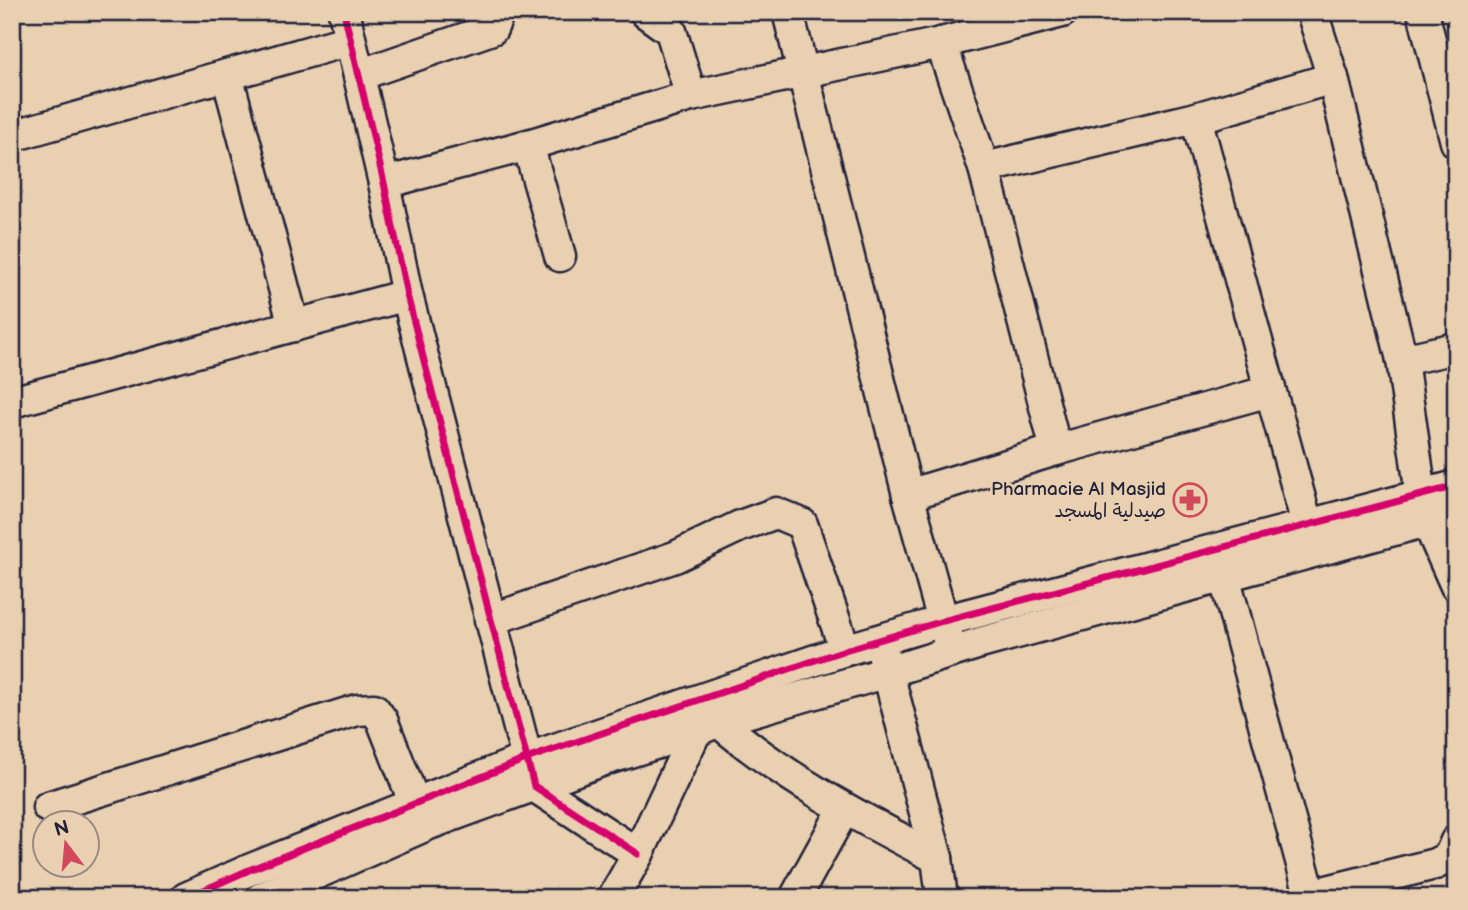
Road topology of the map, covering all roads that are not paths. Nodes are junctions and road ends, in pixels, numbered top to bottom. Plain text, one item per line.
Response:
1 (499, 12) edge
2 (645, 12) edge
3 (788, 12) edge
4 (1062, 12) edge
5 (1312, 12) edge
6 (1423, 12) edge
7 (347, 26) edge
8 (941, 43) junction
9 (1447, 66) edge
10 (803, 72) junction
11 (227, 75) junction
12 (359, 75) junction
13 (1333, 78) junction
14 (691, 96) junction
15 (1196, 118) junction
16 (12, 136) edge
17 (1456, 142) edge
18 (528, 145) junction
19 (984, 168) junction
20 (384, 183) junction
21 (561, 256) dead end
22 (407, 295) junction
23 (294, 326) junction
24 (1456, 348) edge
25 (1402, 360) junction
26 (1270, 391) junction
27 (12, 401) edge
28 (1056, 450) junction
29 (1456, 486) edge
30 (908, 495) junction
31 (1424, 508) junction
32 (1456, 513) edge
33 (1307, 524) junction
34 (1220, 562) junction
35 (1456, 586) edge
36 (490, 620) junction
37 (943, 621) junction
38 (880, 640) junction
39 (845, 650) junction
40 (951, 652) junction
41 (888, 672) junction
42 (707, 726) junction
43 (530, 773) junction
44 (415, 804) junction
45 (48, 807) dead end
46 (844, 809) junction
47 (1456, 841) edge
48 (638, 854) junction
49 (937, 858) junction
50 (256, 889) edge
51 (1311, 897) edge
52 (186, 898) edge
53 (613, 898) edge
54 (795, 898) edge
55 (942, 898) edge

1 - 12 street
2 - 14 street
3 - 10 street
4 - 8 street
5 - 13 street
6 - 9 street
7 - 11 street
7 - 12 street
8 - 10 street
8 - 19 street
9 - 17 street
10 - 14 street
10 - 30 street
11 - 16 street
11 - 23 street
12 - 20 street
13 - 15 street
13 - 25 street
14 - 18 street
15 - 19 street
15 - 26 street
18 - 20 street
18 - 21 street
19 - 28 street
20 - 22 street
22 - 23 street
22 - 36 street
23 - 27 street
24 - 25 street
25 - 31 street
26 - 28 street
26 - 33 street
28 - 30 street
29 - 31 street
30 - 37 street
31 - 32 street
31 - 33 street
31 - 34 street
31 - 35 street
33 - 34 street
34 - 37 street
34 - 40 street
34 - 51 street
36 - 39 street
36 - 43 street
37 - 38 street
37 - 40 street
38 - 39 street
38 - 41 street
39 - 43 street
40 - 41 street
41 - 42 street
41 - 49 street
42 - 43 street
42 - 46 street
42 - 48 street
43 - 44 street
43 - 48 street
43 - 50 street
44 - 45 street
44 - 50 street
46 - 49 street
46 - 54 street
47 - 51 street
48 - 53 street
49 - 55 street
50 - 52 street

